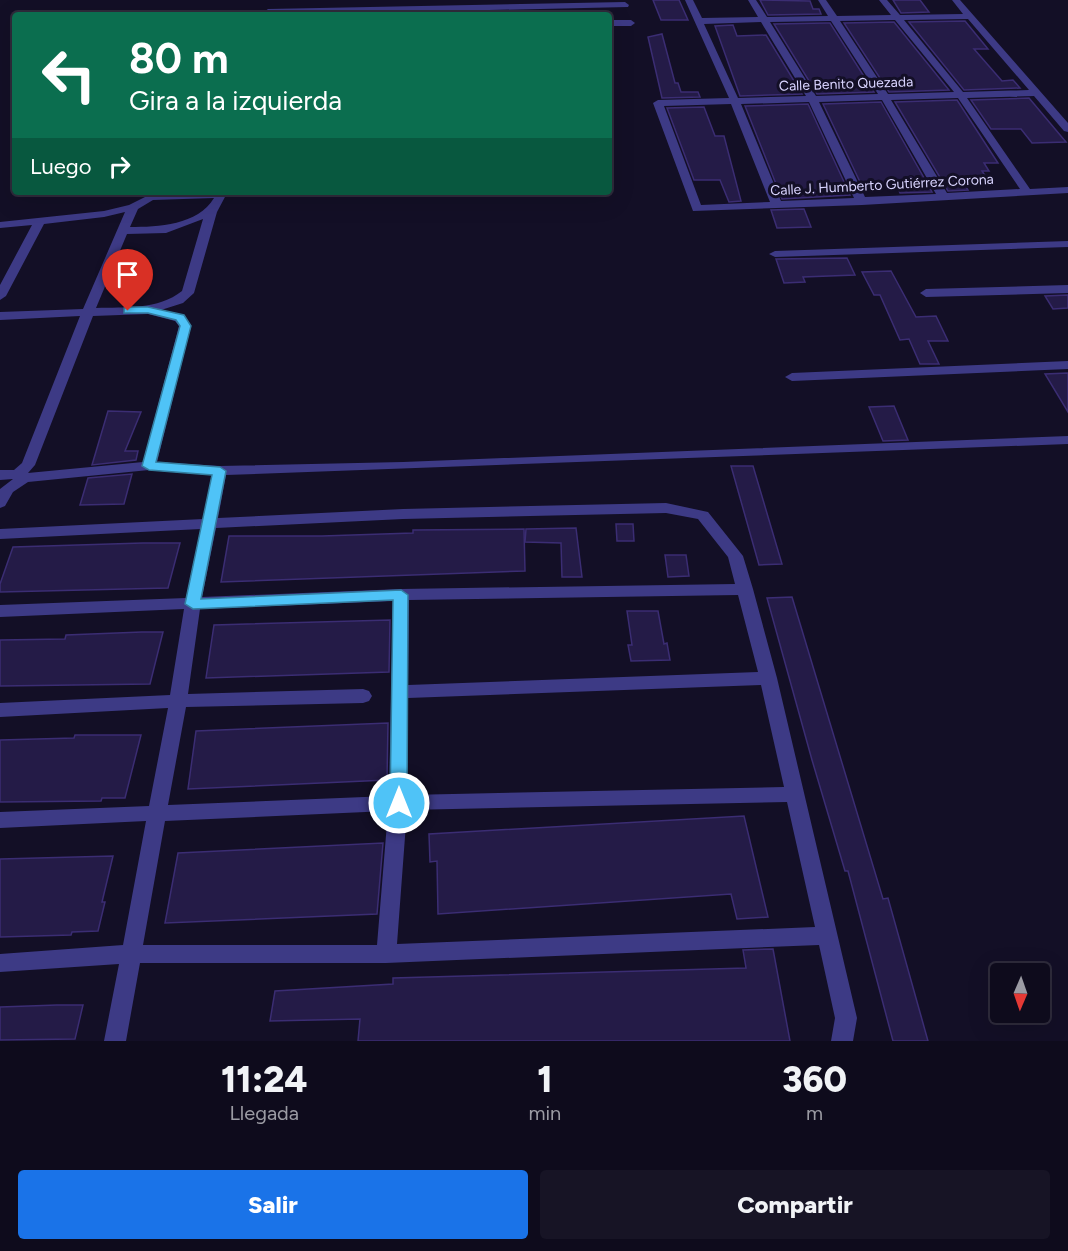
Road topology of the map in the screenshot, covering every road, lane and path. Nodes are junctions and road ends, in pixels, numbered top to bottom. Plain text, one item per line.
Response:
1 (689, 0) edge
2 (752, 0) edge
3 (822, 0) edge
4 (883, 0) edge
5 (956, 0) edge
6 (624, 5) dead end
7 (458, 8) edge
8 (306, 12) edge
9 (972, 16) junction
10 (894, 17) junction
11 (833, 18) junction
12 (764, 20) junction
13 (700, 21) junction
14 (612, 23) edge
15 (631, 23) dead end
16 (960, 93) junction
17 (1035, 93) junction
18 (884, 96) junction
19 (812, 98) junction
20 (735, 101) junction
21 (1068, 129) edge
22 (1068, 190) edge
23 (1027, 192) junction
24 (186, 195) edge
25 (220, 195) edge
26 (943, 196) junction
27 (862, 202) junction
28 (777, 206) junction
29 (133, 207) junction
30 (697, 209) joint
31 (212, 212) junction
32 (39, 222) junction
33 (0, 225) edge
34 (123, 231) junction
35 (1068, 244) edge
36 (775, 254) dead end
37 (1068, 289) edge
38 (926, 293) dead end
39 (0, 296) edge
40 (148, 310) junction
41 (88, 312) junction
42 (0, 316) edge
43 (1068, 365) edge
44 (792, 377) dead end
45 (1068, 440) edge
46 (149, 466) junction
47 (220, 471) junction
48 (0, 475) edge
49 (21, 476) junction
50 (0, 503) edge
51 (209, 524) junction
52 (0, 534) edge
53 (745, 589) junction
54 (401, 595) junction
55 (193, 604) junction
56 (0, 611) edge
57 (768, 678) junction
58 (398, 692) junction
59 (363, 696) dead end
60 (178, 701) junction
61 (0, 710) edge
62 (794, 794) junction
63 (399, 803) junction
64 (157, 812) junction
65 (0, 820) edge
66 (827, 936) junction
67 (131, 954) junction
68 (386, 954) junction
69 (0, 963) edge
70 (115, 1041) edge
71 (842, 1041) edge

1 - 13 street
2 - 12 street
3 - 11 street
4 - 10 street
5 - 9 street
6 - 7 street
7 - 8 street
9 - 10 street
9 - 17 street
10 - 11 street
10 - 16 street
11 - 12 street
11 - 18 street
12 - 13 street
12 - 19 street
13 - 20 street
14 - 15 street
16 - 17 street, Calle Benito Quezada
16 - 18 street, Calle Benito Quezada
16 - 23 street
17 - 21 street
18 - 19 street, Calle Benito Quezada
18 - 26 street
19 - 20 street, Calle Benito Quezada
19 - 27 street
20 - 28 street
20 - 30 street, Calle Benito Quezada
22 - 23 street, Calle J. Humberto Gutiérrez Corona
23 - 26 street, Calle J. Humberto Gutiérrez Corona
24 - 29 street
25 - 31 street
26 - 27 street, Calle J. Humberto Gutiérrez Corona
27 - 28 street, Calle J. Humberto Gutiérrez Corona
28 - 30 street, Calle J. Humberto Gutiérrez Corona
29 - 32 street
29 - 34 street
31 - 34 street
31 - 40 street
32 - 33 street
32 - 39 street
34 - 41 street
35 - 36 street
37 - 38 street
40 - 41 street
40 - 46 street
41 - 42 street
41 - 49 street
43 - 44 street
45 - 47 street
46 - 47 street
46 - 49 street
47 - 51 street
48 - 49 street
49 - 50 street
51 - 52 street
51 - 53 street
51 - 55 street
53 - 54 street
53 - 57 street
54 - 55 street
54 - 58 street
55 - 56 street
55 - 60 street
57 - 58 street
57 - 62 street
58 - 63 street
59 - 60 street
60 - 61 street
60 - 64 street
62 - 63 street
62 - 66 street
63 - 64 street
63 - 68 street
64 - 65 street
64 - 67 street
66 - 68 street
66 - 71 street
67 - 68 street
67 - 69 street
67 - 70 street

